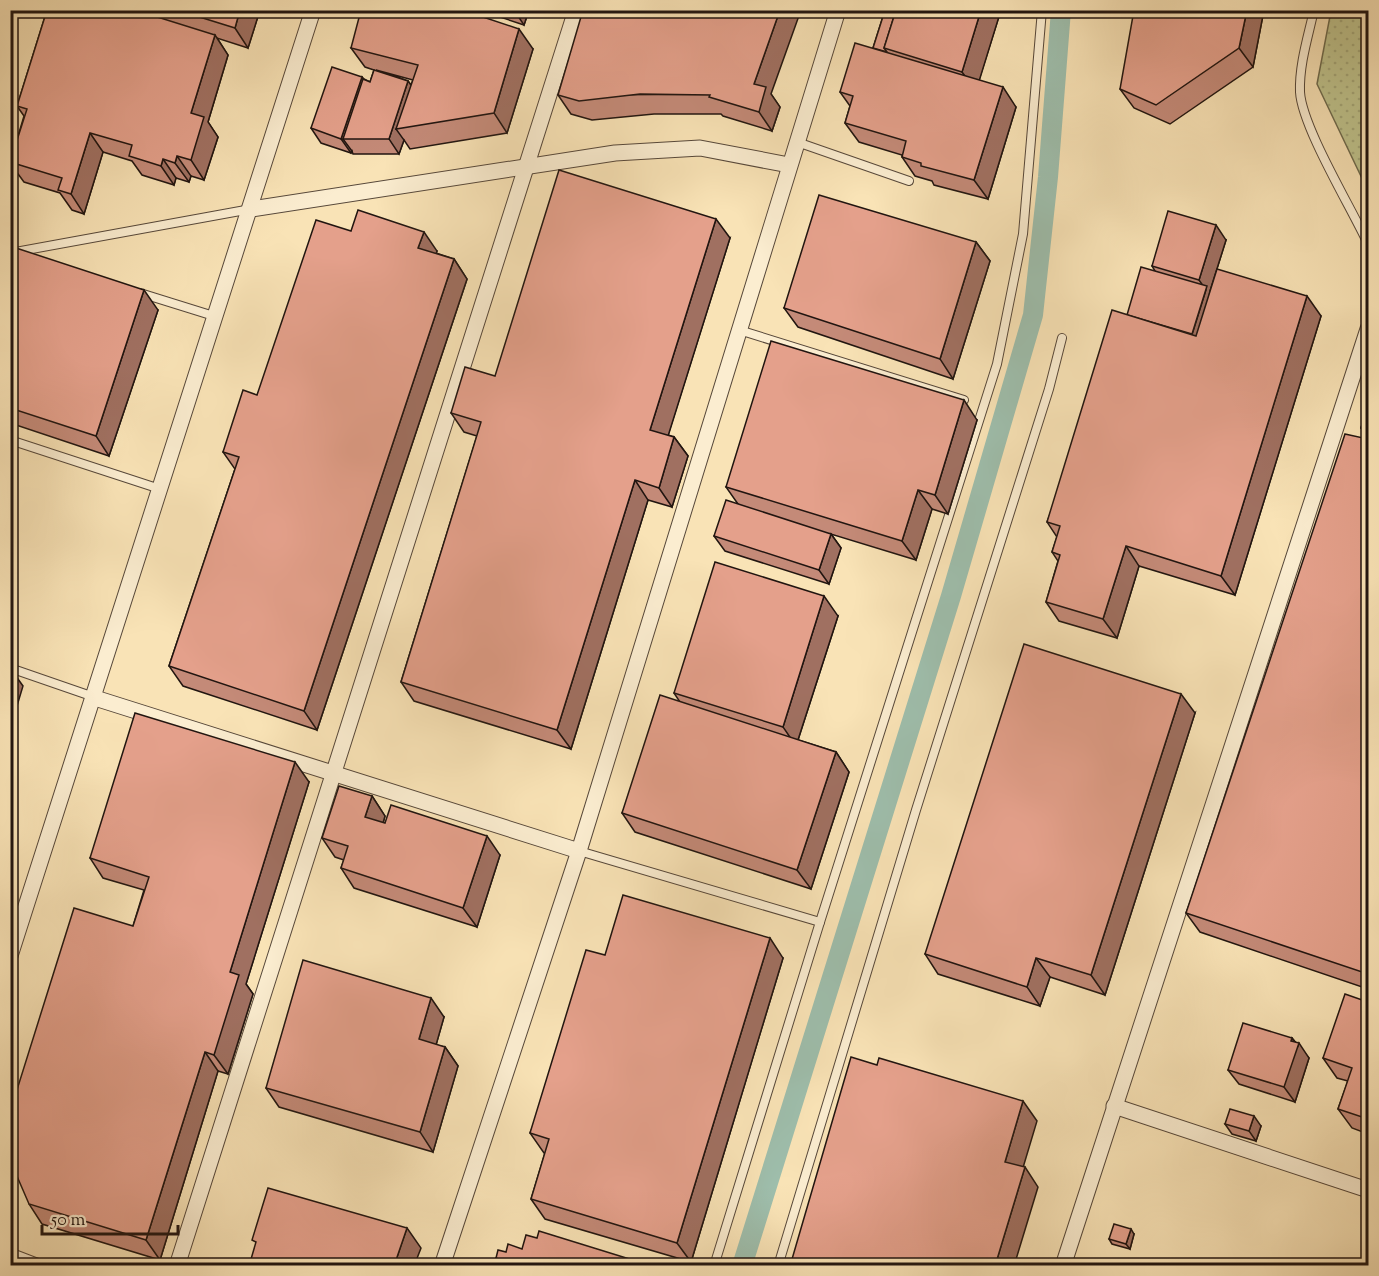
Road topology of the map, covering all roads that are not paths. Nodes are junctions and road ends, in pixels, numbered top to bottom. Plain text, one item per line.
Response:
1 (313, 10) edge
2 (576, 10) edge
3 (838, 10) edge
4 (1042, 10) edge
5 (1314, 10) edge
6 (796, 141) junction
7 (19, 153) edge
8 (789, 165) junction
9 (527, 166) junction
10 (10, 181) edge
11 (909, 181) dead end
12 (252, 209) junction
13 (1368, 244) edge
14 (10, 253) edge
15 (132, 290) edge
16 (217, 317) junction
17 (738, 329) junction
18 (1368, 329) edge
19 (1062, 338) dead end
20 (964, 400) edge
21 (10, 440) edge
22 (162, 490) junction
23 (10, 668) edge
24 (95, 698) junction
25 (334, 771) junction
26 (579, 851) junction
27 (820, 922) junction
28 (10, 956) edge
29 (1114, 1106) junction
30 (1368, 1190) edge
31 (10, 1256) edge
32 (36, 1266) edge
33 (177, 1266) edge
34 (442, 1266) edge
35 (714, 1266) edge
36 (778, 1266) edge
37 (1063, 1266) edge

1 - 12 street
2 - 9 street
3 - 6 street
4 - 27 lane
5 - 13 lane
6 - 8 street
6 - 11 lane
7 - 10 lane
8 - 9 street
8 - 17 street
9 - 12 street
9 - 25 street
12 - 14 lane
12 - 16 street
15 - 16 lane
16 - 22 street
17 - 20 lane
17 - 26 street
18 - 29 street
19 - 36 lane
21 - 22 lane
22 - 24 street
23 - 24 lane
24 - 25 street
24 - 28 street
25 - 26 street
25 - 33 street
26 - 27 lane
26 - 34 street
27 - 35 lane
29 - 30 street
29 - 37 street
31 - 32 street

